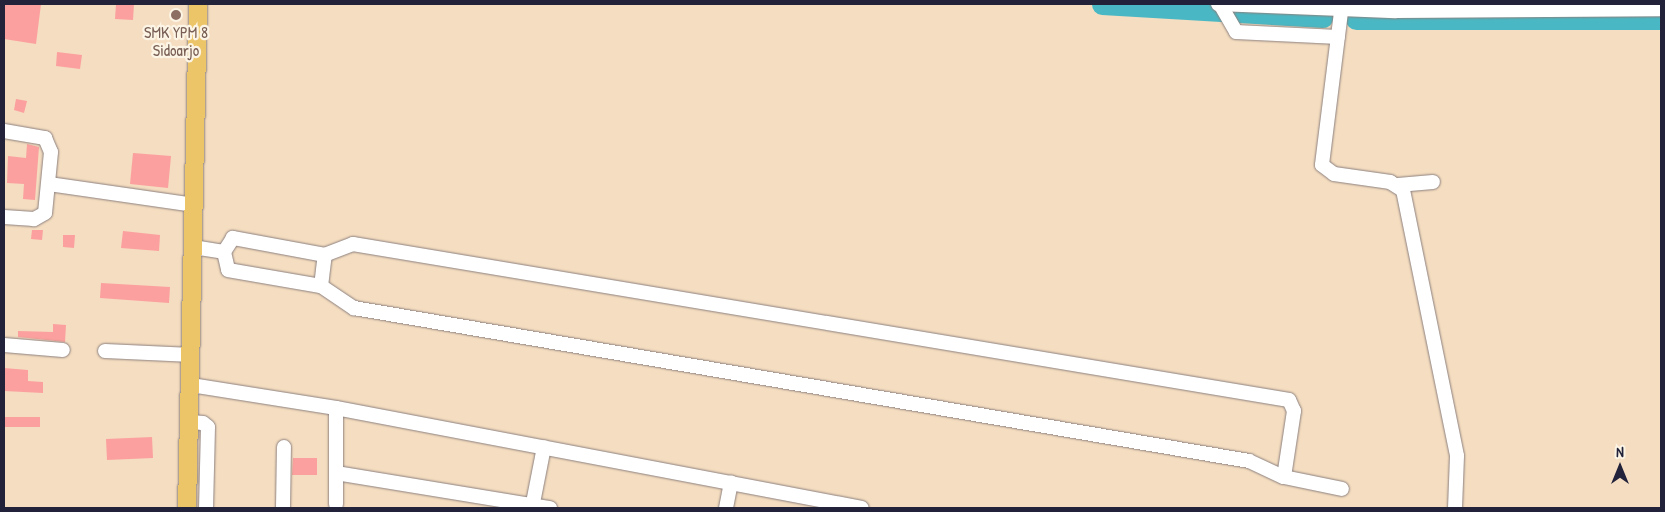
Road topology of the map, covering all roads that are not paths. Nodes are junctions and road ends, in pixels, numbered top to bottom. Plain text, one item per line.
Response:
1 (198, 4) edge
2 (1342, 6) edge
3 (1221, 8) edge
4 (1661, 9) edge
5 (1338, 37) junction
6 (4, 131) edge
7 (1433, 182) dead end
8 (49, 184) junction
9 (1398, 185) junction
10 (194, 205) junction
11 (4, 217) edge
12 (193, 247) junction
13 (224, 252) junction
14 (325, 255) junction
15 (321, 286) junction
16 (4, 345) edge
17 (63, 350) dead end
18 (105, 351) dead end
19 (192, 355) junction
20 (191, 385) junction
21 (336, 408) junction
22 (190, 422) junction
23 (284, 447) dead end
24 (544, 447) junction
25 (336, 473) junction
26 (1284, 477) junction
27 (730, 482) junction
28 (1342, 489) dead end
29 (336, 504) dead end
30 (532, 507) edge
31 (188, 508) edge
32 (206, 508) edge
33 (283, 508) edge
34 (550, 508) edge
35 (726, 508) edge
36 (862, 508) edge
37 (1455, 508) edge

1 - 10 main road
2 - 3 street
2 - 4 street
2 - 5 street
3 - 5 street
5 - 9 street
6 - 8 street
7 - 9 street
8 - 10 street
8 - 11 street
9 - 37 street
10 - 12 main road
12 - 13 street
12 - 19 main road
13 - 14 street
13 - 15 street
14 - 15 street
14 - 26 street
15 - 26 street
16 - 17 street
18 - 19 street
19 - 20 main road
20 - 21 street
20 - 22 main road
21 - 24 street
21 - 25 street
22 - 31 main road
22 - 32 street
23 - 33 street
24 - 27 street
24 - 30 street
25 - 29 street
25 - 30 street
26 - 28 street
27 - 35 street
27 - 36 street
30 - 34 street

